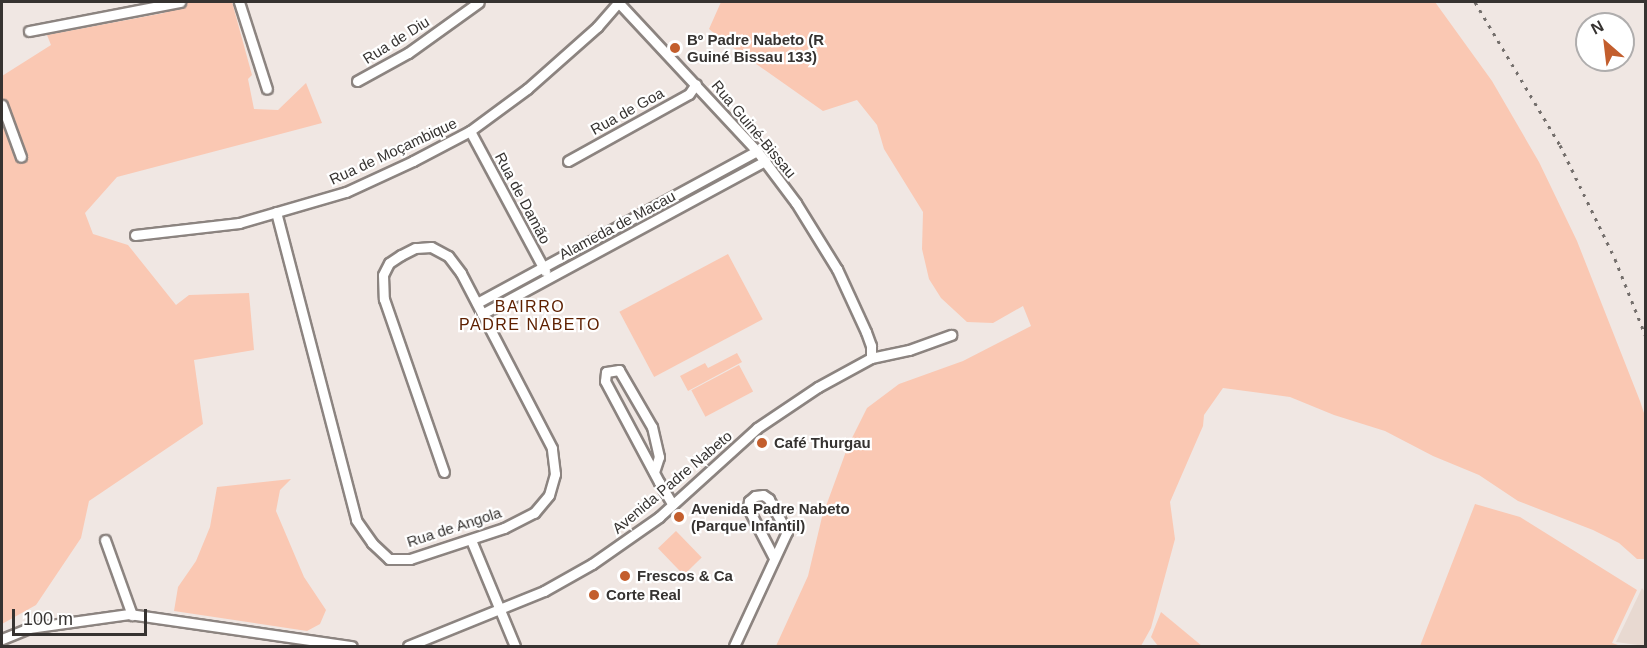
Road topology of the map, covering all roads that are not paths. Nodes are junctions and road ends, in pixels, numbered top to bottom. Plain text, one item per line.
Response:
1 (180, 2) edge
2 (239, 2) edge
3 (479, 2) edge
4 (618, 2) edge
5 (29, 31) dead end
6 (357, 81) dead end
7 (696, 84) junction
8 (267, 89) dead end
9 (2, 105) edge
10 (470, 131) junction
11 (757, 151) junction
12 (21, 157) dead end
13 (568, 161) dead end
14 (765, 161) junction
15 (276, 212) junction
16 (135, 236) dead end
17 (543, 266) junction
18 (549, 279) junction
19 (477, 303) junction
20 (482, 314) junction
21 (951, 335) dead end
22 (871, 358) junction
23 (444, 472) dead end
24 (654, 472) junction
25 (672, 504) junction
26 (105, 540) dead end
27 (471, 540) junction
28 (774, 558) junction
29 (499, 610) junction
30 (132, 615) junction
31 (2, 639) edge
32 (281, 642) edge
33 (352, 646) edge
34 (408, 646) edge
35 (515, 646) edge
36 (734, 646) edge

1 - 5 street
2 - 8 street
3 - 6 street, Rua de Diu
4 - 7 street, Rua Guiné-Bissau
4 - 10 street, Rua de Moçambique
7 - 11 street, Rua Guiné-Bissau
7 - 13 street, Rua de Goa
9 - 12 street
10 - 15 street, Rua de Moçambique
10 - 17 street, Rua de Damão
11 - 14 street, Rua Guiné-Bissau
11 - 17 street, Alameda de Macau
14 - 18 street, Alameda de Macau
14 - 22 street, Rua Guiné-Bissau
15 - 16 street, Rua de Moçambique
15 - 27 street, Rua de Angola
17 - 18 street, Rua de Damão
17 - 19 street, Alameda de Macau
18 - 20 street, Alameda de Macau
19 - 20 street, Rua de Angola
19 - 23 street, Rua de Angola
20 - 27 street, Rua de Angola
21 - 22 street, Avenida Padre Nabeto
22 - 25 street, Avenida Padre Nabeto
24 - 24 street
24 - 25 street
25 - 29 street, Avenida Padre Nabeto
26 - 30 street
27 - 29 street
28 - 28 street
28 - 36 street
29 - 34 street, Avenida Padre Nabeto
29 - 35 street
30 - 31 street
30 - 32 street
32 - 33 street

